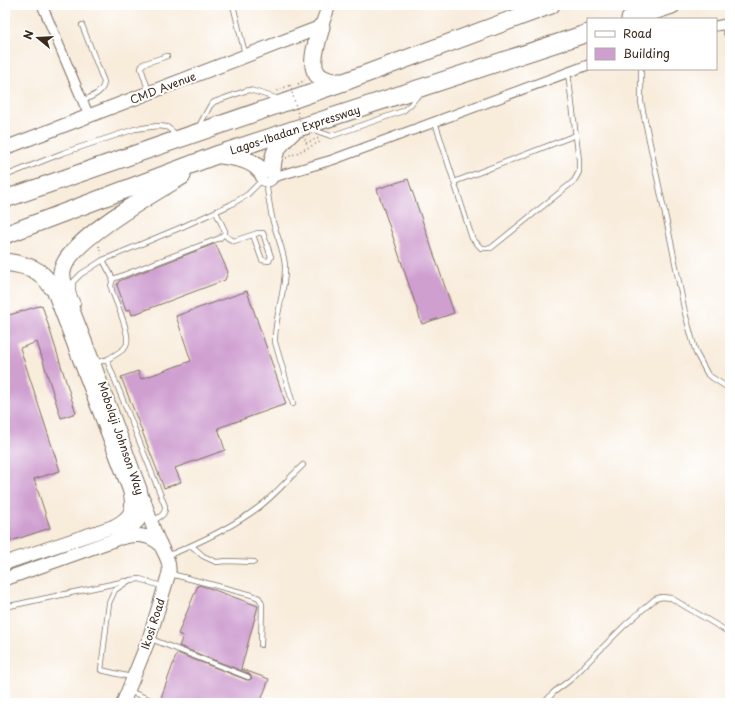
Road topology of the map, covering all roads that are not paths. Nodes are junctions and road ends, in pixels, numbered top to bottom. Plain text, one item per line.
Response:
1 (42, 5) edge
2 (233, 5) edge
3 (329, 5) edge
4 (551, 5) edge
5 (672, 5) edge
6 (633, 18) edge
7 (724, 24) edge
8 (82, 25) dead end
9 (321, 27) junction
10 (587, 33) edge
11 (730, 36) edge
12 (167, 56) dead end
13 (246, 56) junction
14 (587, 66) edge
15 (641, 70) edge
16 (568, 73) junction
17 (344, 82) junction
18 (423, 88) junction
19 (150, 93) junction
20 (275, 98) junction
21 (83, 101) junction
22 (89, 116) junction
23 (434, 122) junction
24 (302, 133) junction
25 (576, 135) junction
26 (187, 136) junction
27 (5, 148) edge
28 (219, 154) junction
29 (5, 176) edge
30 (270, 176) junction
31 (454, 182) junction
32 (5, 199) edge
33 (216, 212) junction
34 (224, 234) junction
35 (5, 235) edge
36 (253, 235) junction
37 (103, 260) junction
38 (5, 262) edge
39 (113, 279) junction
40 (58, 287) junction
41 (78, 304) dead end
42 (101, 362) junction
43 (730, 389) edge
44 (293, 404) dead end
45 (303, 465) dead end
46 (140, 504) junction
47 (151, 521) junction
48 (132, 528) junction
49 (160, 544) junction
50 (192, 546) junction
51 (167, 556) junction
52 (254, 562) dead end
53 (5, 563) edge
54 (169, 573) junction
55 (5, 579) edge
56 (130, 580) junction
57 (166, 587) junction
58 (5, 607) edge
59 (730, 634) edge
60 (149, 639) junction
61 (261, 645) dead end
62 (248, 677) dead end
63 (134, 678) junction
64 (126, 697) edge
65 (158, 703) edge
66 (544, 703) edge

1 - 21 street
2 - 13 lane
3 - 9 street
4 - 17 highway
5 - 6 highway
7 - 11 street
8 - 21 lane
9 - 13 street, CMD Avenue
9 - 17 highway
10 - 18 highway, Lagos-Ibadan Expressway
12 - 19 lane
13 - 19 street, CMD Avenue
14 - 16 street
15 - 43 lane
16 - 23 street
16 - 25 lane
17 - 20 highway
18 - 24 highway, Lagos-Ibadan Expressway
18 - 24 lane
19 - 22 street, CMD Avenue
20 - 26 highway
20 - 26 lane
21 - 22 street
22 - 27 street, CMD Avenue
23 - 30 street
23 - 31 lane
24 - 28 highway, Lagos-Ibadan Expressway
24 - 30 highway
25 - 31 lane
25 - 31 lane
26 - 29 lane
26 - 32 highway
28 - 30 highway
28 - 35 highway, Lagos-Ibadan Expressway
28 - 40 highway
30 - 33 lane
30 - 44 lane
33 - 34 lane
33 - 37 lane
34 - 36 lane
34 - 39 lane
36 - 36 lane
37 - 39 lane
37 - 41 lane
38 - 40 highway
39 - 42 lane
40 - 42 street, Mobolaji Johnson Way
40 - 46 street, Mobolaji Johnson Way
42 - 46 street, Mobolaji Johnson Way
42 - 47 lane
45 - 50 lane
46 - 47 street, Ikosi Road
46 - 48 street, Mobolaji Johnson Way
47 - 49 street, Ikosi Road
48 - 49 street
48 - 53 street
48 - 55 street, Mobolaji Johnson Way
49 - 51 street, Ikosi Road
50 - 51 lane
50 - 52 lane
51 - 54 street, Ikosi Road
54 - 57 street, Ikosi Road
54 - 61 lane
56 - 57 lane
56 - 58 lane
56 - 63 lane
57 - 60 street, Ikosi Road
59 - 66 lane
60 - 62 lane
60 - 63 street, Ikosi Road
63 - 64 street, Ikosi Road
64 - 65 lane

